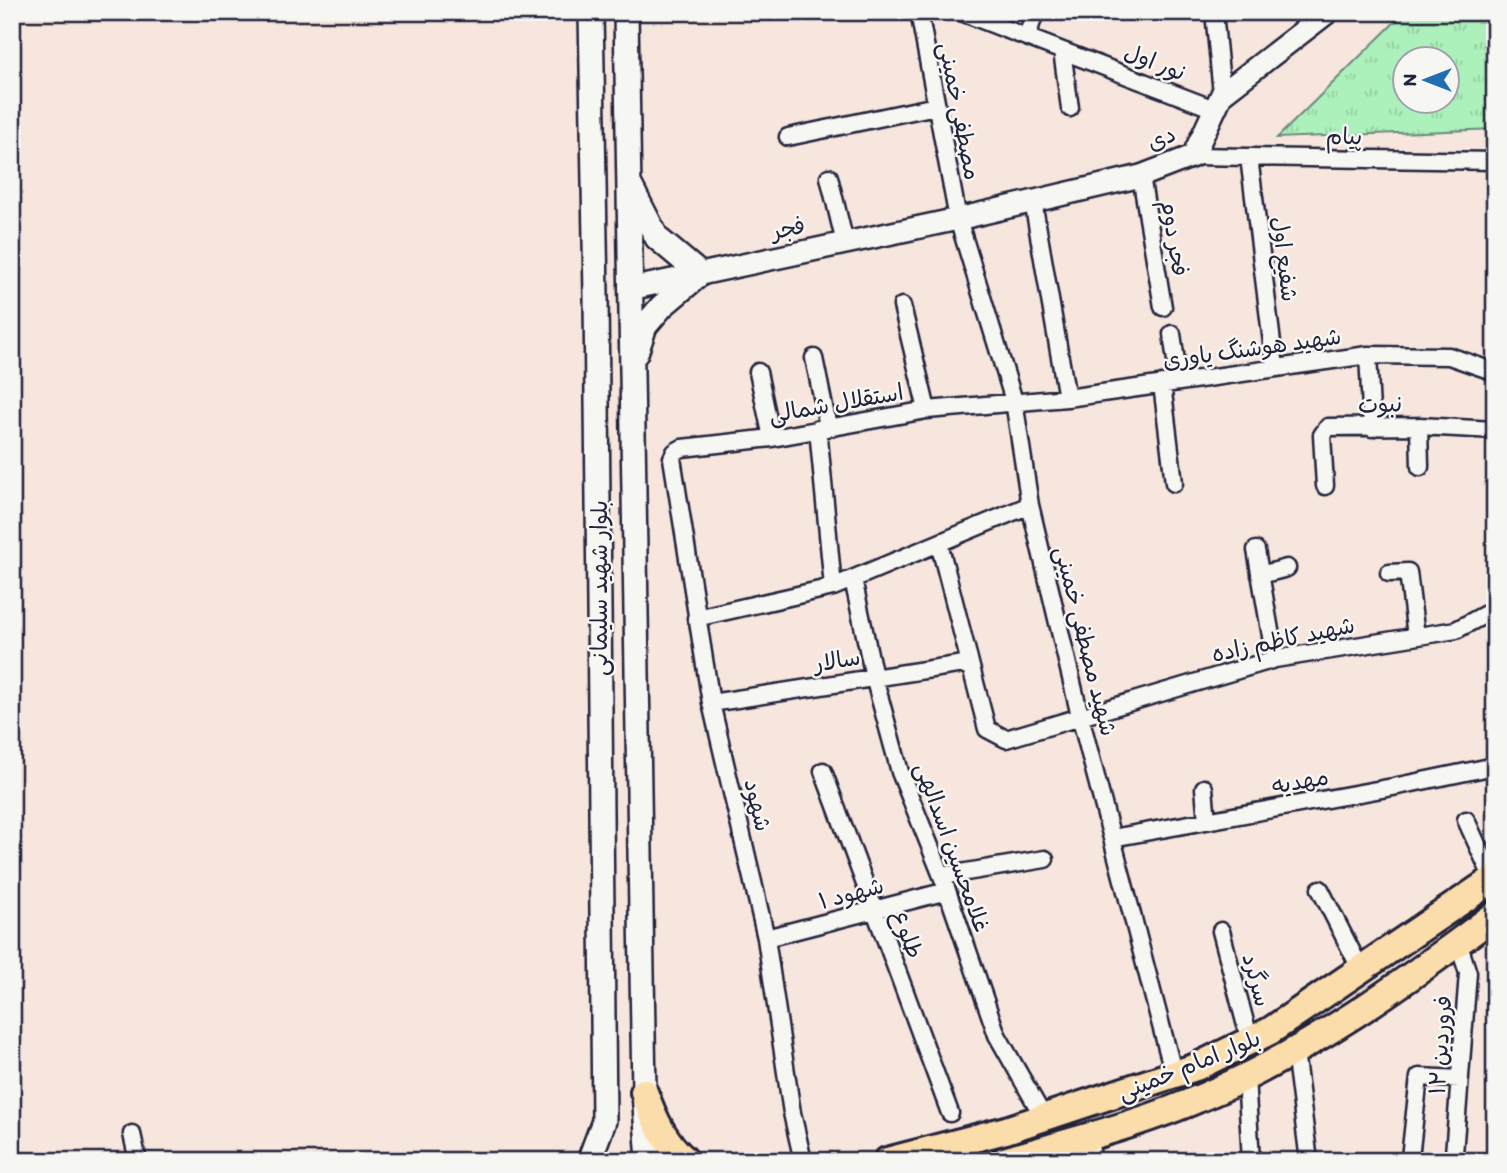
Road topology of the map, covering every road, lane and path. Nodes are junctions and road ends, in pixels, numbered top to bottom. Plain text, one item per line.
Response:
1 (591, 12) edge
2 (626, 12) edge
3 (919, 12) edge
4 (961, 12) edge
5 (1035, 12) edge
6 (1214, 12) edge
7 (1325, 13) edge
8 (1027, 37) junction
9 (1062, 51) junction
10 (1218, 101) junction
11 (936, 106) junction
12 (1070, 108) dead end
13 (788, 137) dead end
14 (1193, 156) junction
15 (1249, 157) junction
16 (1495, 161) edge
17 (1142, 176) junction
18 (829, 177) dead end
19 (628, 183) junction
20 (1033, 201) junction
21 (958, 219) junction
22 (845, 243) junction
23 (700, 274) junction
24 (630, 289) junction
25 (596, 296) junction
26 (902, 306) dead end
27 (1163, 307) dead end
28 (1172, 334) dead end
29 (1368, 355) junction
30 (814, 358) dead end
31 (631, 365) junction
32 (1275, 367) junction
33 (758, 372) dead end
34 (1495, 372) edge
35 (1179, 381) junction
36 (1162, 384) junction
37 (1067, 398) junction
38 (1013, 401) junction
39 (927, 410) junction
40 (1419, 426) junction
41 (823, 428) junction
42 (1372, 428) junction
43 (1495, 430) edge
44 (772, 438) junction
45 (672, 458) joint
46 (1420, 467) dead end
47 (1174, 483) dead end
48 (1325, 486) dead end
49 (1030, 505) junction
50 (939, 543) junction
51 (1256, 550) dead end
52 (1287, 568) dead end
53 (1389, 573) dead end
54 (1260, 575) junction
55 (853, 579) junction
56 (833, 587) junction
57 (1495, 609) edge
58 (696, 618) junction
59 (1416, 636) junction
60 (1275, 659) junction
61 (970, 663) junction
62 (874, 677) junction
63 (710, 703) junction
64 (1080, 716) junction
65 (1495, 766) edge
66 (823, 771) dead end
67 (1204, 788) dead end
68 (1466, 820) dead end
69 (1207, 821) junction
70 (1112, 838) junction
71 (1045, 859) dead end
72 (1494, 879) edge
73 (945, 883) junction
74 (1320, 889) dead end
75 (875, 910) junction
76 (1495, 915) edge
77 (1221, 931) dead end
78 (766, 939) junction
79 (1458, 942) junction
80 (1361, 970) junction
81 (1250, 1041) junction
82 (1296, 1051) junction
83 (1174, 1075) junction
84 (1246, 1076) junction
85 (1460, 1079) junction
86 (644, 1092) junction
87 (950, 1113) dead end
88 (1044, 1118) junction
89 (132, 1133) dead end
90 (1090, 1149) edge
91 (1454, 1154) dead end
92 (1032, 1157) edge
93 (1410, 1158) dead end
94 (138, 1161) edge
95 (589, 1161) edge
96 (649, 1161) edge
97 (686, 1161) edge
98 (803, 1161) edge
99 (887, 1161) edge
100 (1004, 1161) edge
101 (1251, 1161) edge
102 (1309, 1161) edge

1 - 25 main road, بلوار شهید سلیمانی
2 - 19 main road, بلوار شهید سلیمانی
3 - 11 street, مصطفی خمینی
4 - 8 street, نور اول
5 - 8 street
6 - 10 street
7 - 10 street, دی
8 - 9 street, نور اول
9 - 10 street, نور اول
9 - 12 street
10 - 14 street, دی
11 - 13 street
11 - 21 street, مصطفی خمینی
14 - 15 street, پیام
14 - 17 street, دی
15 - 16 street, پیام
15 - 32 street, شفیع اول
17 - 20 street, دی
17 - 27 street, فجر دوم
18 - 22 street
19 - 23 main road
19 - 24 main road, بلوار شهید سلیمانی
20 - 21 street, دی
20 - 37 street
21 - 22 street, فجر
21 - 38 street, شهید مصطفی خمینی
22 - 23 street, فجر
23 - 24 street, فجر
23 - 31 main road
24 - 25 main road
24 - 31 main road, بلوار شهید سلیمانی
25 - 95 main road, بلوار شهید سلیمانی
26 - 39 street
28 - 35 street
29 - 32 street, شهید هوشنگ یاوری
29 - 34 street, شهید هوشنگ یاوری
29 - 42 street
30 - 41 street
31 - 86 main road, بلوار شهید سلیمانی
32 - 35 street, شهید هوشنگ یاوری
33 - 44 street
35 - 36 street, شهید هوشنگ یاوری
36 - 37 street, شهید هوشنگ یاوری
36 - 47 street
37 - 38 street, شهید هوشنگ یاوری
38 - 39 street, استقلال شمالی
38 - 49 street, شهید مصطفی خمینی
39 - 41 street, استقلال شمالی
40 - 42 street, نبوت
40 - 43 street, نبوت
40 - 46 street
41 - 44 street, استقلال شمالی
41 - 56 street
42 - 48 street, نبوت
44 - 45 street, استقلال شمالی
45 - 58 street, شهود
49 - 50 street
49 - 64 street, شهید مصطفی خمینی
50 - 55 street
50 - 61 street, شهید کاظم زاده
51 - 54 street
52 - 54 street
53 - 59 street
54 - 60 street
55 - 56 street
55 - 62 street, غلامحسین اسدالهی
56 - 58 street
57 - 59 street, شهید کاظم زاده
58 - 63 street, شهود
59 - 60 street, شهید کاظم زاده
60 - 64 street, شهید کاظم زاده
61 - 62 street, سالار
61 - 64 street, شهید کاظم زاده
62 - 63 street, سالار
62 - 73 street, غلامحسین اسدالهی
63 - 78 street, شهود
64 - 70 street, شهید مصطفی خمینی
65 - 69 street, مهدیه
66 - 75 street, طلوع
67 - 69 street
68 - 72 street
69 - 70 street, مهدیه
70 - 83 street, شهید مصطفی خمینی
71 - 73 street, شهود ۱
72 - 80 main road, بلوار امام خمینی
73 - 75 street, شهود ۱
73 - 88 street, غلامحسین اسدالهی
74 - 80 street
75 - 78 street, شهود ۱
75 - 87 street, طلوع
76 - 79 main road, بلوار امام خمینی
77 - 81 street, سرگرد
78 - 98 street, شهود
79 - 82 main road, بلوار امام خمینی
79 - 85 street, ۱۲ فروردین
80 - 81 main road, بلوار امام خمینی
81 - 83 main road, بلوار امام خمینی
82 - 84 main road, بلوار امام خمینی
82 - 102 street
83 - 88 main road, بلوار امام خمینی
84 - 90 main road, بلوار امام خمینی
84 - 101 street
85 - 91 street, ۱۲ فروردین
85 - 93 street
86 - 96 main road, بلوار شهید سلیمانی
86 - 97 main road
88 - 99 main road, بلوار امام خمینی
89 - 94 street
90 - 92 main road, بلوار امام خمینی
92 - 100 main road, بلوار امام خمینی

